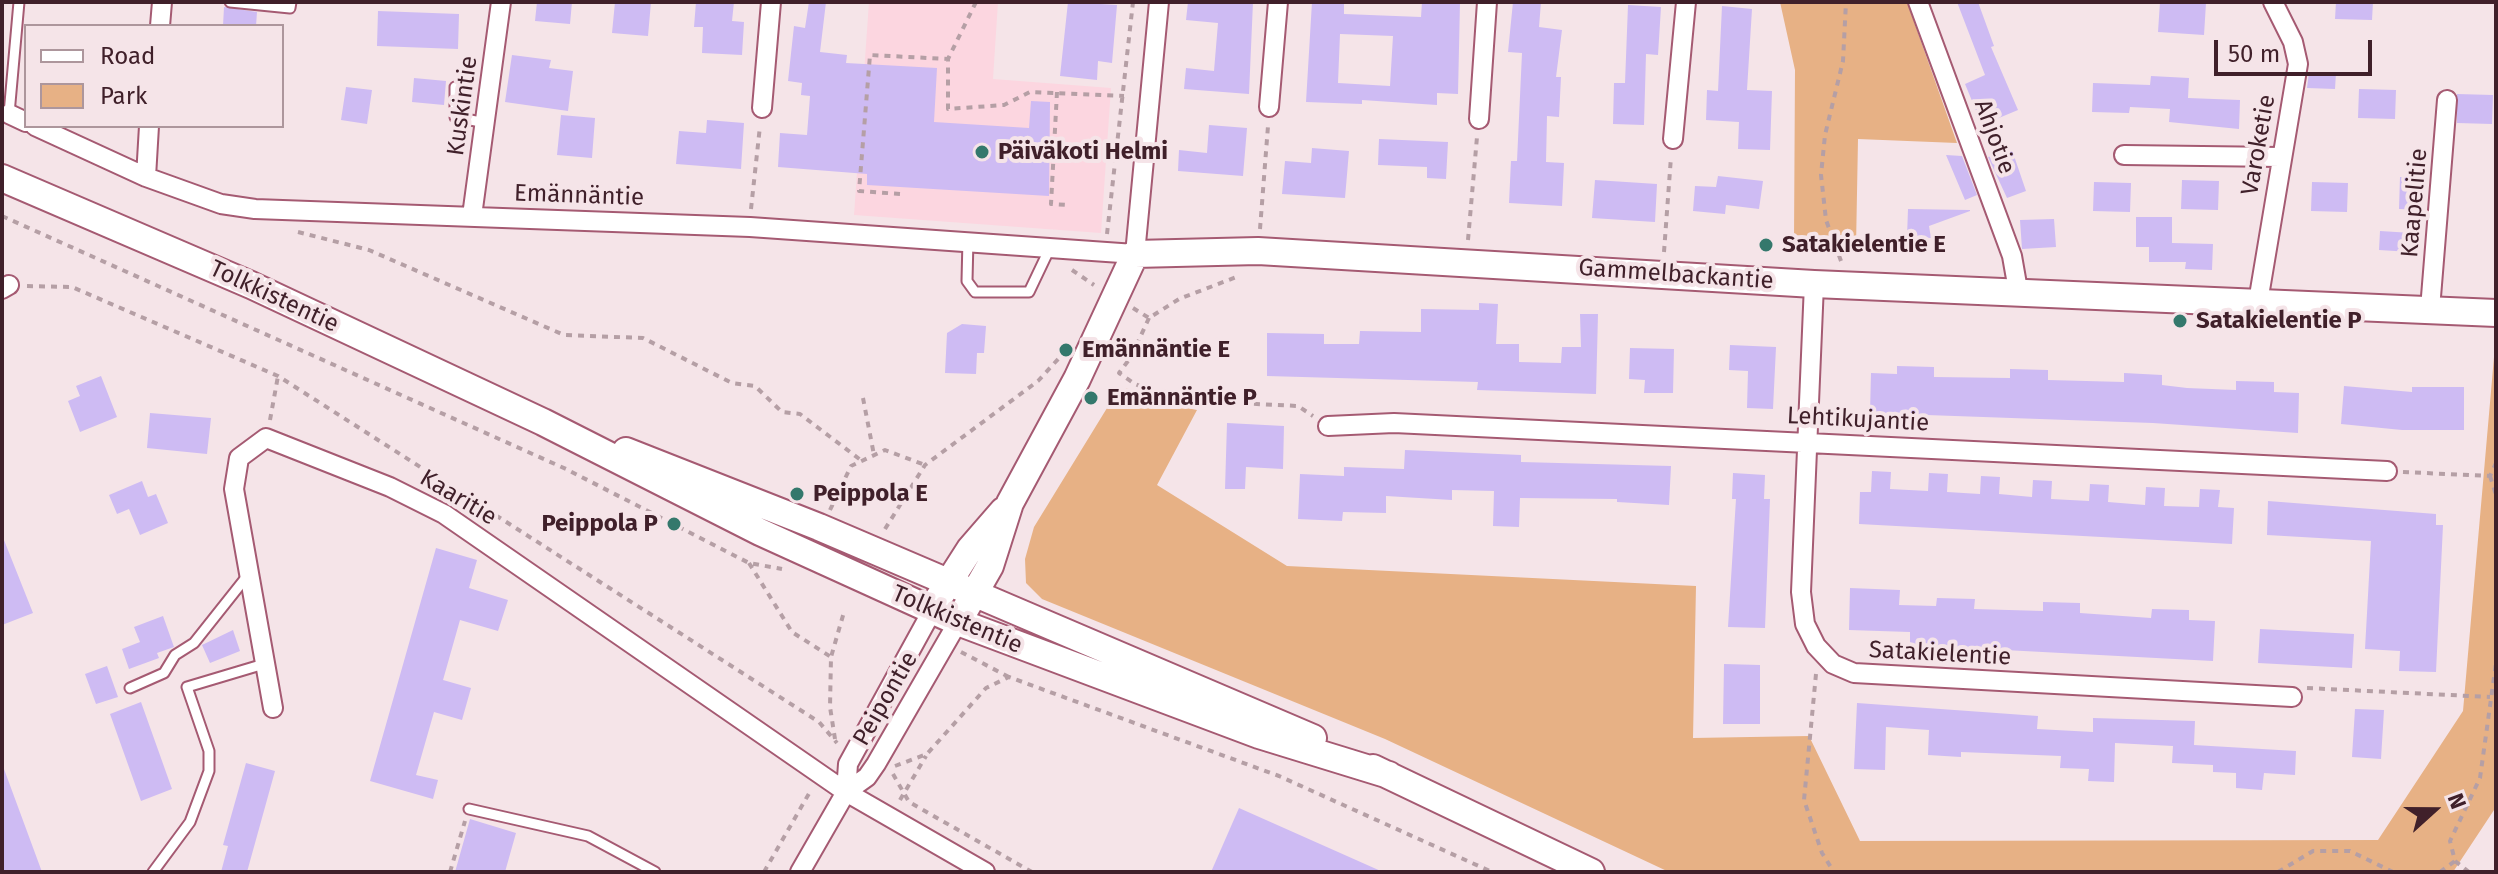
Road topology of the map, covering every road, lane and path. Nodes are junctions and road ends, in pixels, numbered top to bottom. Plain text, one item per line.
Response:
1 (19, 2) edge
2 (162, 2) edge
3 (230, 2) edge
4 (291, 2) edge
5 (501, 2) edge
6 (771, 2) edge
7 (976, 2) edge
8 (1133, 2) edge
9 (1159, 2) edge
10 (1278, 2) edge
11 (1487, 2) edge
12 (1686, 2) edge
13 (1846, 2) edge
14 (1918, 2) edge
15 (2273, 2) edge
16 (160, 24) edge
17 (948, 59) junction
18 (455, 87) dead end
19 (1057, 92) junction
20 (1124, 96) junction
21 (2447, 100) dead end
22 (1269, 107) joint
23 (762, 108) joint
24 (17, 118) edge
25 (1479, 119) joint
26 (486, 123) junction
27 (39, 128) edge
28 (149, 128) edge
29 (1673, 139) joint
30 (2124, 155) dead end
31 (2280, 157) junction
32 (146, 177) junction
33 (2, 178) edge
34 (900, 194) dead end
35 (1068, 205) dead end
36 (286, 212) junction
37 (2, 216) edge
38 (472, 216) junction
39 (750, 227) junction
40 (968, 239) junction
41 (1049, 250) junction
42 (1258, 251) junction
43 (1104, 254) junction
44 (1135, 254) junction
45 (1466, 262) junction
46 (1662, 273) junction
47 (1814, 284) junction
48 (1843, 285) junction
49 (2018, 290) junction
50 (1088, 298) dead end
51 (2258, 302) junction
52 (2430, 309) junction
53 (2496, 313) edge
54 (1149, 318) dead end
55 (1066, 350) dead end
56 (278, 376) dead end
57 (863, 398) dead end
58 (543, 422) junction
59 (1328, 426) joint
60 (266, 438) junction
61 (1806, 441) junction
62 (874, 455) junction
63 (862, 461) junction
64 (2496, 463) edge
65 (925, 465) junction
66 (2387, 471) joint
67 (2490, 476) junction
68 (2496, 495) edge
69 (1010, 503) junction
70 (819, 505) dead end
71 (885, 529) dead end
72 (749, 563) junction
73 (794, 571) dead end
74 (248, 575) junction
75 (947, 583) junction
76 (973, 594) junction
77 (932, 611) junction
78 (952, 633) junction
79 (1816, 646) junction
80 (831, 657) dead end
81 (2496, 663) edge
82 (264, 664) junction
83 (1009, 677) junction
84 (130, 688) dead end
85 (2292, 697) joint
86 (2491, 697) junction
87 (273, 708) dead end
88 (835, 742) dead end
89 (855, 753) junction
90 (927, 754) junction
91 (1389, 775) junction
92 (846, 792) junction
93 (904, 792) junction
94 (469, 809) joint
95 (890, 817) junction
96 (2455, 861) junction
97 (153, 872) edge
98 (450, 872) edge
99 (655, 872) edge
100 (800, 872) edge
101 (985, 872) edge
102 (1032, 872) edge
103 (1492, 872) edge
104 (1591, 872) edge
105 (1834, 872) edge
106 (2278, 872) edge
107 (2393, 872) edge
108 (2440, 872) edge
109 (2469, 872) edge

1 - 24 lane
2 - 16 street
3 - 4 lane
5 - 26 street, Kuskintie
6 - 23 street
7 - 17 path
8 - 20 path
9 - 44 street
10 - 22 street
11 - 25 street
12 - 29 street
13 - 48 path
14 - 49 street, Ahjotie
15 - 31 street, Varoketie
17 - 19 path
17 - 34 path
18 - 26 lane
19 - 20 path
19 - 35 path
20 - 43 path
21 - 52 street, Kaapelitie
22 - 42 path
23 - 39 path
25 - 45 path
26 - 38 street, Kuskintie
27 - 32 street, Emännäntie
28 - 32 street
29 - 46 path
30 - 31 street
31 - 51 street, Varoketie
32 - 36 street, Emännäntie
33 - 58 street, Tolkkistentie
36 - 38 street, Emännäntie
36 - 63 path
37 - 72 path
38 - 39 street, Emännäntie
39 - 40 street, Emännäntie
40 - 41 street, Emännäntie
40 - 41 lane
41 - 43 street, Emännäntie
42 - 44 street, Gammelbackantie
42 - 45 street, Gammelbackantie
43 - 44 street, Emännäntie
43 - 50 path
44 - 69 street
45 - 46 street, Gammelbackantie
46 - 47 street, Gammelbackantie
47 - 48 street, Gammelbackantie
47 - 61 street
48 - 49 street, Gammelbackantie
49 - 51 street, Gammelbackantie
51 - 52 street, Gammelbackantie
52 - 53 street, Gammelbackantie
54 - 59 path
55 - 65 path
56 - 60 path
57 - 62 path
58 - 75 street, Tolkkistentie
58 - 77 street, Tolkkistentie
59 - 61 street, Lehtikujantie
60 - 74 street
60 - 92 street, Kaaritie
61 - 66 street, Lehtikujantie
61 - 79 street
62 - 63 path
62 - 65 path
63 - 70 path
64 - 67 path
65 - 71 path
66 - 67 path
67 - 68 path
69 - 75 street
69 - 76 street
72 - 73 path
72 - 80 path
74 - 82 street
74 - 84 lane
75 - 76 street, Tolkkistentie
75 - 77 street
76 - 78 street
76 - 91 street, Tolkkistentie
77 - 78 street, Tolkkistentie
77 - 89 street, Peipontie
78 - 83 path
78 - 91 street, Tolkkistentie
78 - 92 street, Peipontie
79 - 85 street, Satakielentie
79 - 105 path
81 - 86 path
82 - 87 street
82 - 97 lane
83 - 90 path
83 - 103 path
85 - 86 path
86 - 96 path
88 - 89 path
89 - 92 street, Peipontie
90 - 93 path
90 - 93 path
91 - 104 street, Tolkkistentie
92 - 95 street, Kaaritie
92 - 100 street, Peipontie
93 - 95 path
93 - 102 path
94 - 98 path
94 - 99 lane
95 - 101 street, Kaaritie
96 - 108 path
96 - 109 path
106 - 107 path

